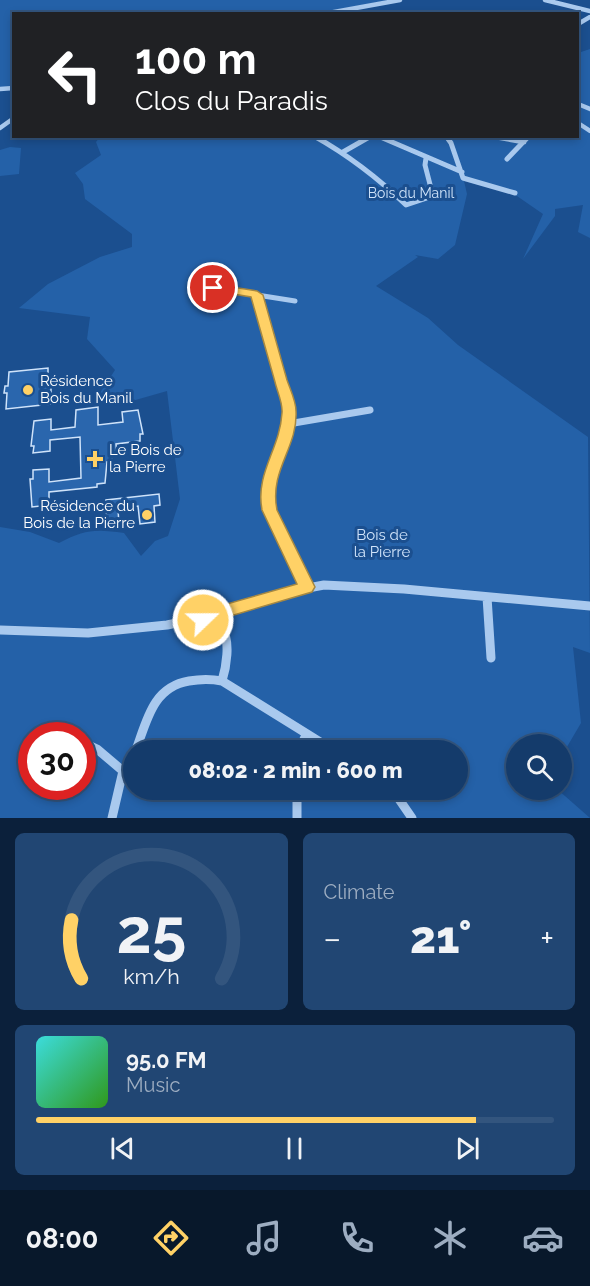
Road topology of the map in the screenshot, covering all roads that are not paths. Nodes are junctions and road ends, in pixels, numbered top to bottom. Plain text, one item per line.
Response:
1 (400, 0) edge
2 (545, 0) edge
3 (590, 11) edge
4 (333, 12) edge
5 (318, 138) edge
6 (368, 138) edge
7 (382, 138) edge
8 (447, 138) edge
9 (502, 138) edge
10 (527, 138) edge
11 (524, 142) junction
12 (343, 152) junction
13 (426, 158) junction
14 (507, 159) dead end
15 (462, 172) junction
16 (515, 193) dead end
17 (213, 288) dead end
18 (257, 295) junction
19 (295, 301) dead end
20 (370, 410) dead end
21 (288, 424) junction
22 (306, 587) junction
23 (487, 597) junction
24 (590, 606) edge
25 (201, 618) junction
26 (0, 630) edge
27 (491, 657) dead end
28 (222, 681) junction
29 (306, 735) junction
30 (140, 740) edge
31 (304, 740) edge
32 (315, 740) edge
33 (96, 749) edge
34 (123, 771) joint
35 (297, 800) edge
36 (400, 800) edge
37 (112, 818) edge
38 (297, 818) edge
39 (412, 818) edge

1 - 4 street
2 - 3 street
5 - 12 street
6 - 12 street
7 - 13 street
8 - 15 street
9 - 11 street
10 - 11 street
11 - 14 street
12 - 13 street
13 - 15 street
15 - 16 street
17 - 18 street
18 - 19 street
18 - 21 street
20 - 21 street
21 - 22 street
22 - 23 street
22 - 25 street
23 - 24 street
23 - 27 street
25 - 26 street
25 - 28 street
28 - 29 street
28 - 30 street
29 - 31 street
29 - 32 street
33 - 34 street
34 - 37 street
35 - 38 street
36 - 39 street

